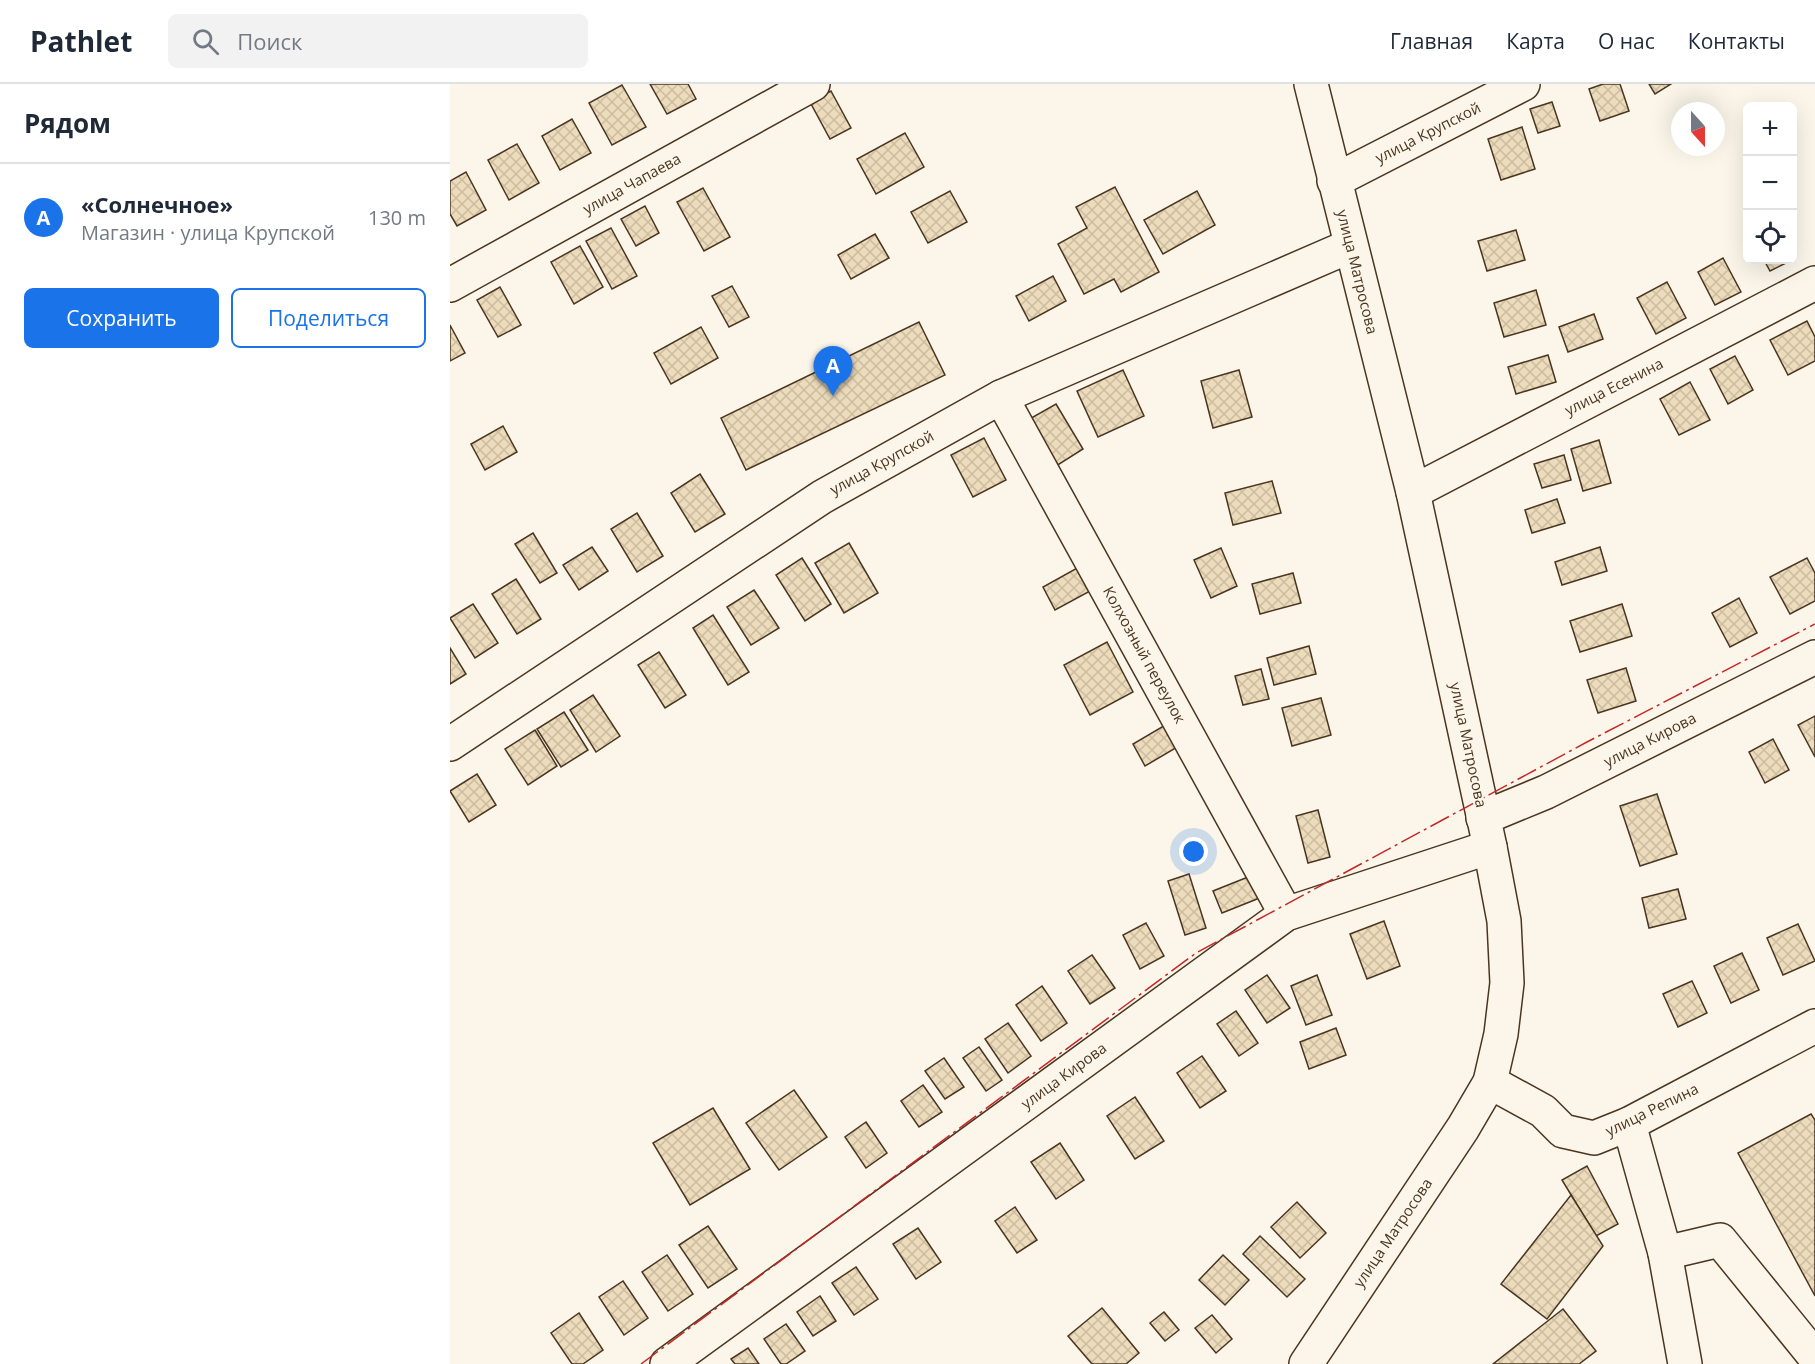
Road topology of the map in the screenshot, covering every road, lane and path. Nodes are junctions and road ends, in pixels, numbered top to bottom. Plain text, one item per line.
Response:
1 (813, 84) edge
2 (1311, 84) edge
3 (1523, 84) edge
4 (1334, 181) junction
5 (1350, 246) junction
6 (1815, 283) edge
7 (450, 285) edge
8 (1001, 397) junction
9 (1413, 492) junction
10 (1815, 657) edge
11 (450, 744) edge
12 (1487, 832) junction
13 (1286, 914) junction
14 (1815, 1026) edge
15 (1490, 1082) junction
16 (1629, 1125) junction
17 (1665, 1253) junction
18 (1815, 1358) edge
19 (667, 1364) edge
20 (1306, 1364) edge
21 (1685, 1364) edge

1 - 7 street, улица Чапаева
2 - 4 street, улица Матросова
3 - 4 street, улица Крупской
4 - 5 street, улица Матросова
5 - 8 street, улица Крупской
5 - 9 street, улица Матросова
6 - 9 street, улица Есенина
8 - 11 street, улица Крупской
8 - 13 street, Колхозный переулок
9 - 12 street, улица Матросова
10 - 12 street, улица Кирова
12 - 13 street, улица Кирова
12 - 15 street, улица Матросова
13 - 19 street, улица Кирова
14 - 16 street, улица Репина
15 - 16 street, улица Репина
15 - 20 street, улица Матросова
16 - 17 street
17 - 18 street
17 - 21 street

